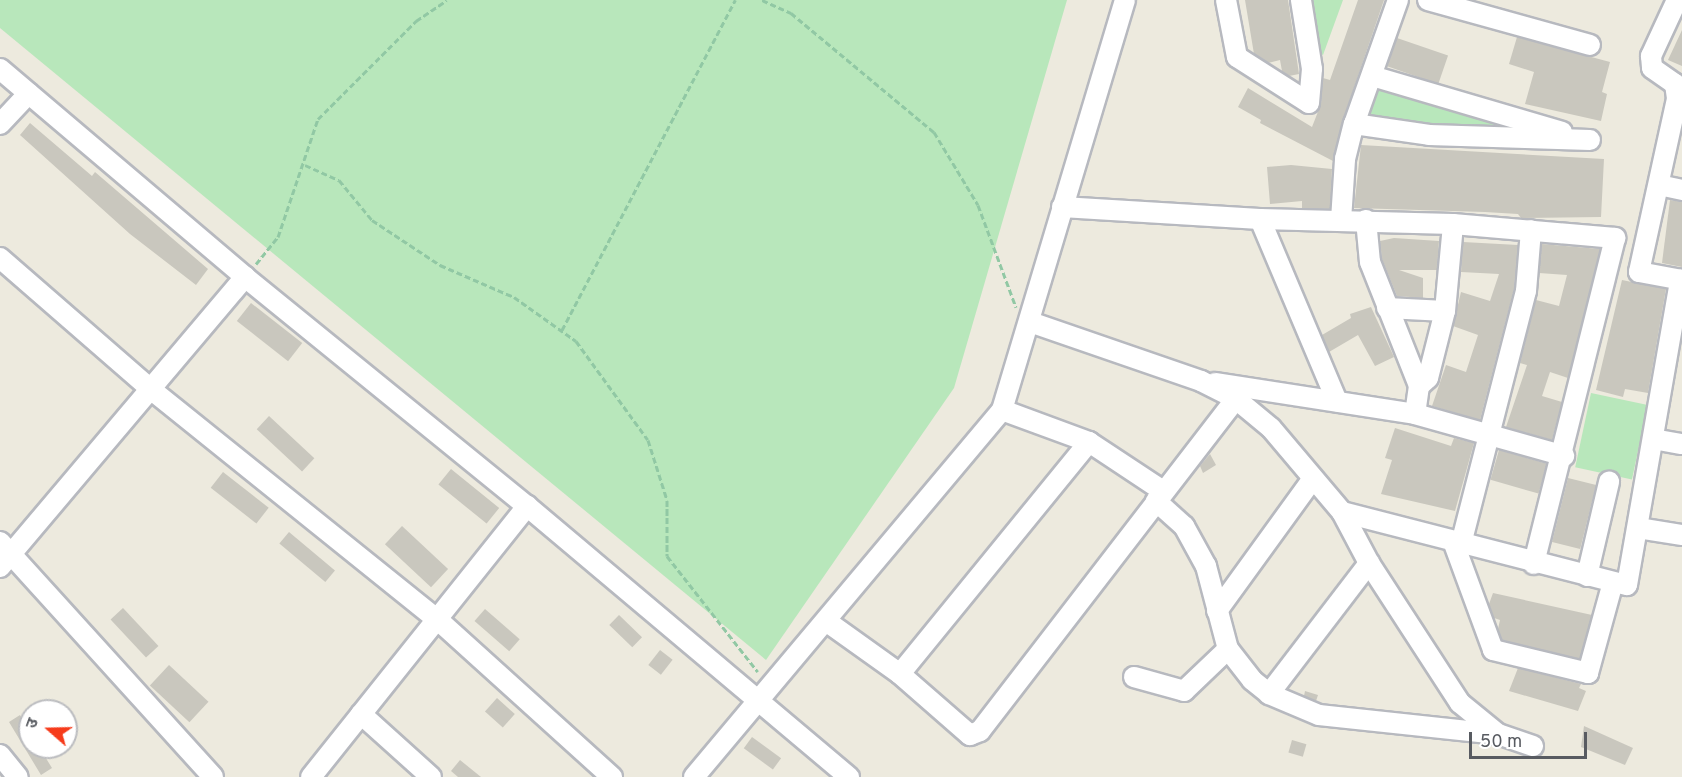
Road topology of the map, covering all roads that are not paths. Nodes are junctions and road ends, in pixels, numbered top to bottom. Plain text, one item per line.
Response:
1 (1125, 0) edge
2 (1226, 0) edge
3 (1301, 0) edge
4 (1398, 0) edge
5 (1428, 0) edge
6 (1672, 5) edge
7 (1590, 45) dead end
8 (0, 69) edge
9 (1372, 76) junction
10 (29, 93) junction
11 (1354, 123) junction
12 (0, 124) edge
13 (1659, 185) junction
14 (1682, 190) edge
15 (1062, 207) junction
16 (1260, 219) junction
17 (1341, 220) junction
18 (1366, 220) junction
19 (1453, 224) junction
20 (1530, 230) junction
21 (1615, 238) junction
22 (1646, 243) junction
23 (0, 258) edge
24 (245, 278) junction
25 (1681, 280) edge
26 (1386, 308) junction
27 (1445, 311) junction
28 (1030, 322) junction
29 (1201, 381) junction
30 (1419, 386) junction
31 (153, 391) junction
32 (1236, 399) junction
33 (1337, 401) junction
34 (1002, 410) junction
35 (1415, 414) junction
36 (1490, 435) junction
37 (1653, 439) junction
38 (1089, 442) junction
39 (1682, 444) edge
40 (1564, 456) junction
41 (1312, 480) junction
42 (1609, 482) dead end
43 (1159, 496) junction
44 (527, 506) junction
45 (1342, 512) junction
46 (1638, 528) junction
47 (1682, 535) edge
48 (1457, 542) junction
49 (4, 554) edge
50 (1369, 563) junction
51 (1534, 564) junction
52 (1587, 576) junction
53 (1613, 582) junction
54 (1217, 611) junction
55 (437, 619) junction
56 (826, 621) junction
57 (1228, 649) junction
58 (900, 674) junction
59 (1134, 677) dead end
60 (764, 694) junction
61 (1269, 694) junction
62 (361, 714) junction
63 (1498, 734) junction
64 (1533, 746) dead end
65 (0, 755) edge
66 (18, 777) edge
67 (213, 777) edge
68 (311, 777) edge
69 (431, 777) edge
70 (612, 777) edge
71 (694, 777) edge
72 (849, 777) edge

1 - 15 street
2 - 3 street
4 - 9 street
5 - 7 street
6 - 13 street
8 - 10 street
9 - 11 street
9 - 11 street
10 - 12 street
10 - 24 street
11 - 17 street
13 - 14 street
13 - 22 street
15 - 16 street
15 - 28 street
16 - 17 street
16 - 33 street
17 - 18 street
18 - 19 street
18 - 26 street
19 - 20 street
19 - 27 street
20 - 21 street
20 - 36 street
21 - 22 street
21 - 40 street
22 - 25 street
23 - 31 street
24 - 31 street
24 - 44 street
25 - 37 street
26 - 27 street
26 - 30 street
27 - 30 street
28 - 29 street
28 - 34 street
29 - 32 street
29 - 33 street
30 - 35 street
31 - 49 street
31 - 55 street
32 - 41 street
32 - 43 street
33 - 35 street
34 - 38 street
34 - 56 street
35 - 36 street
36 - 40 street
36 - 48 street
37 - 39 street
37 - 46 street
38 - 43 street
38 - 58 street
40 - 51 street
41 - 45 street
41 - 54 street
42 - 52 street
43 - 54 street
43 - 58 street
44 - 55 street
44 - 60 street
45 - 48 street
45 - 50 street
46 - 47 street
46 - 53 street
48 - 51 street
48 - 53 street
49 - 67 street
50 - 61 street
50 - 63 street
51 - 52 street
52 - 53 street
54 - 57 street
55 - 62 street
55 - 70 street
56 - 58 street
56 - 60 street
57 - 59 street
57 - 61 street
60 - 71 street
60 - 72 street
61 - 63 street
62 - 68 street
62 - 69 street
63 - 64 street
65 - 66 street

